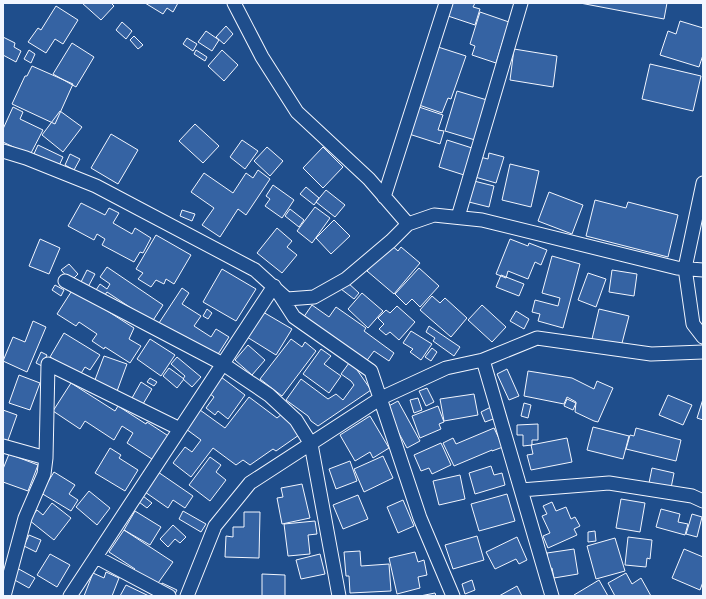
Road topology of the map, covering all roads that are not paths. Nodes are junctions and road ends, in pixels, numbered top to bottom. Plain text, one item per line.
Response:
1 (234, 3) edge
2 (446, 3) edge
3 (521, 3) edge
4 (3, 151) edge
5 (703, 183) edge
6 (384, 197) junction
7 (458, 217) junction
8 (408, 224) junction
9 (685, 268) junction
10 (703, 270) edge
11 (65, 281) dead end
12 (274, 286) junction
13 (703, 337) edge
14 (703, 352) edge
15 (484, 360) junction
16 (222, 364) junction
17 (381, 398) junction
18 (180, 429) junction
19 (311, 444) junction
20 (3, 446) edge
21 (46, 458) junction
22 (521, 490) junction
23 (703, 501) edge
24 (96, 557) junction
25 (4, 596) edge
26 (70, 596) edge
27 (169, 596) edge
28 (187, 596) edge
29 (339, 596) edge
30 (453, 596) edge
31 (552, 596) edge

1 - 6 street
2 - 6 street
3 - 7 street
4 - 12 street
5 - 9 street
6 - 8 street
7 - 8 street
7 - 9 street
8 - 12 street
9 - 10 street
9 - 13 street
11 - 16 street
12 - 16 street
12 - 17 street
14 - 15 street
15 - 17 street
15 - 22 street
16 - 18 street
16 - 19 street
17 - 19 street
17 - 30 street
18 - 21 street
18 - 24 street
19 - 28 street
19 - 29 street
20 - 21 street
21 - 25 street
22 - 23 street
22 - 31 street
24 - 26 street
24 - 27 street

